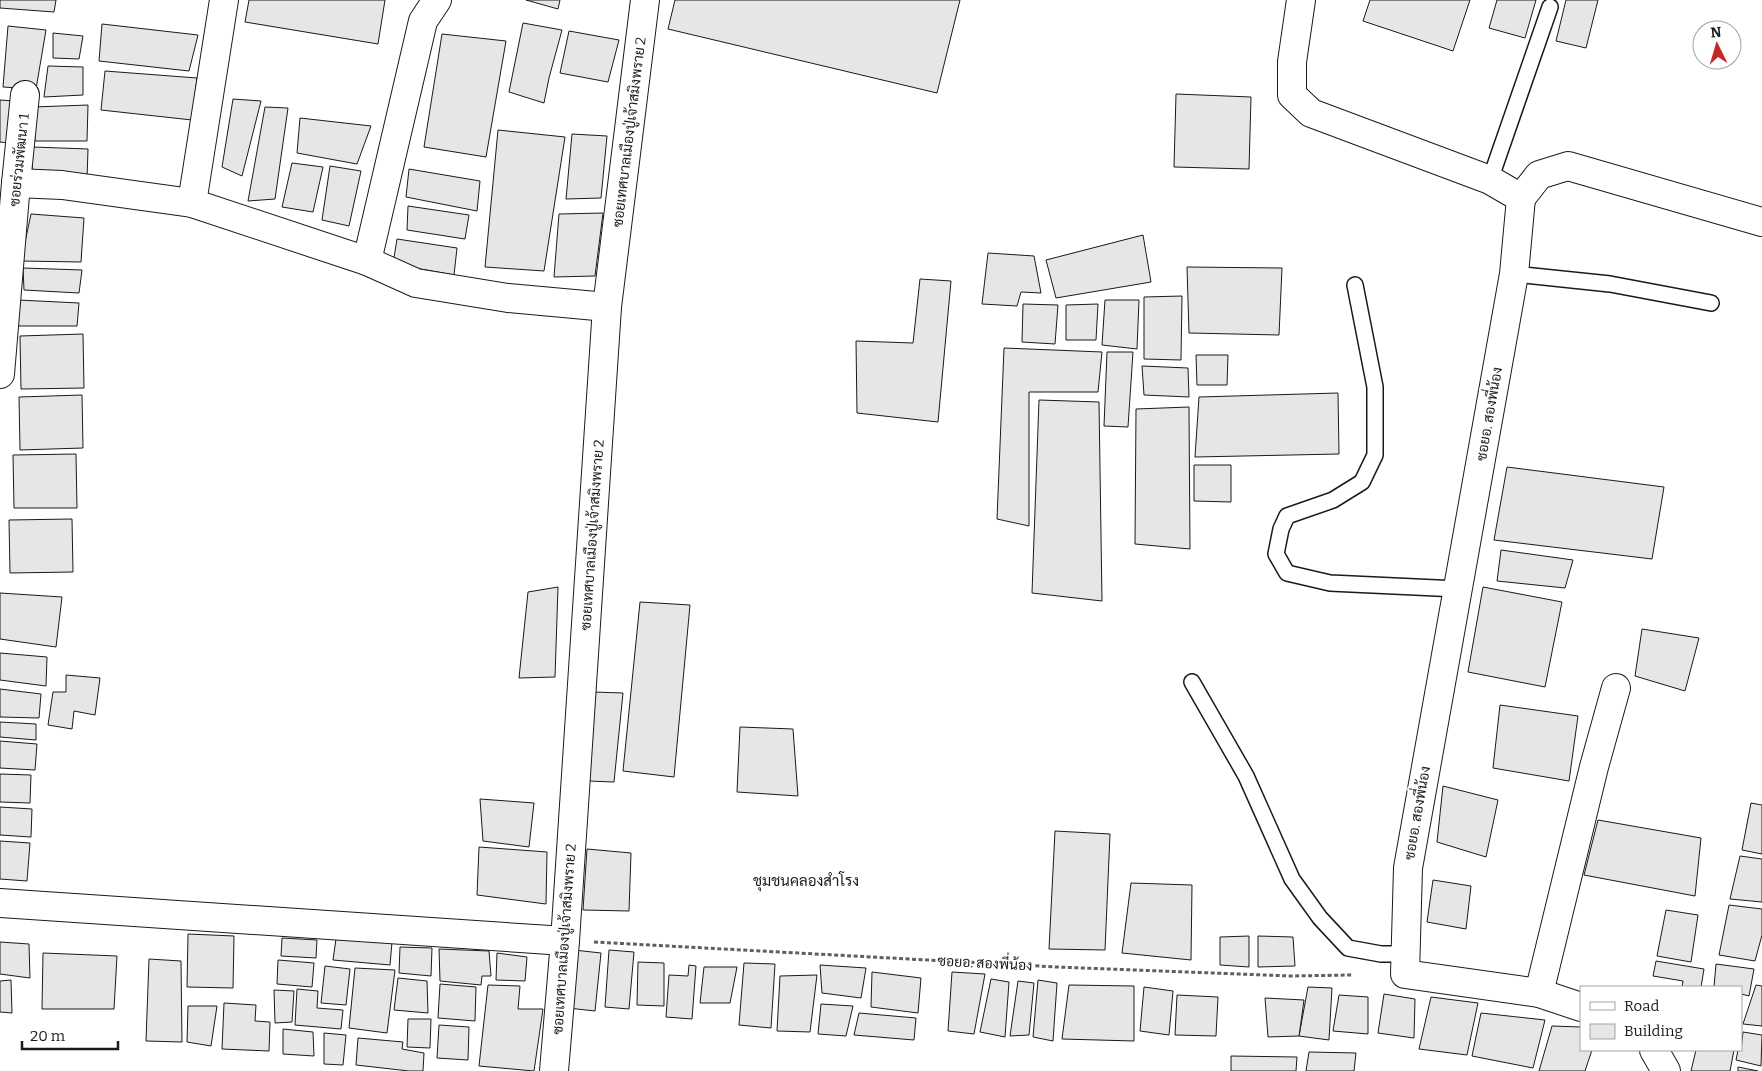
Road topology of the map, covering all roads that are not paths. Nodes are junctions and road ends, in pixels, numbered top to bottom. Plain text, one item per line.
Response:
1 (224, 0) edge
2 (437, 0) edge
3 (645, 0) edge
4 (1301, 0) edge
5 (1550, 7) dead end
6 (25, 95) dead end
7 (1490, 180) junction
8 (16, 183) junction
9 (1521, 198) junction
10 (192, 203) junction
11 (1762, 222) edge
12 (368, 260) junction
13 (1514, 274) junction
14 (1355, 285) dead end
15 (1711, 303) dead end
16 (607, 307) junction
17 (0, 374) edge
18 (1458, 589) junction
19 (1192, 682) dead end
20 (1616, 688) dead end
21 (0, 903) edge
22 (565, 941) junction
23 (1405, 954) junction
24 (1538, 993) junction
25 (1580, 1007) edge
26 (1655, 1051) edge
27 (554, 1071) edge
28 (1666, 1071) edge

1 - 10 street
2 - 12 street
3 - 16 street, ซอยเทศบาลเมืองปู่เจ้าสมิงพราย 2
4 - 7 street
5 - 7 lane
6 - 8 street, ซอยร่วมพัฒนา 1
7 - 9 street
8 - 10 street
8 - 17 street, ซอยร่วมพัฒนา 1
9 - 11 street
9 - 13 street, ซอยอ. สองพี่น้อง
10 - 12 street
12 - 16 street
13 - 15 lane
13 - 18 street, ซอยอ. สองพี่น้อง
14 - 18 lane
16 - 22 street, ซอยเทศบาลเมืองปู่เจ้าสมิงพราย 2
18 - 23 street, ซอยอ. สองพี่น้อง
19 - 23 lane
20 - 24 street
21 - 22 street
22 - 27 street, ซอยเทศบาลเมืองปู่เจ้าสมิงพราย 2
23 - 24 street, ซอยอ. สองพี่น้อง
24 - 25 street, ซอยอ. สองพี่น้อง
26 - 28 street

